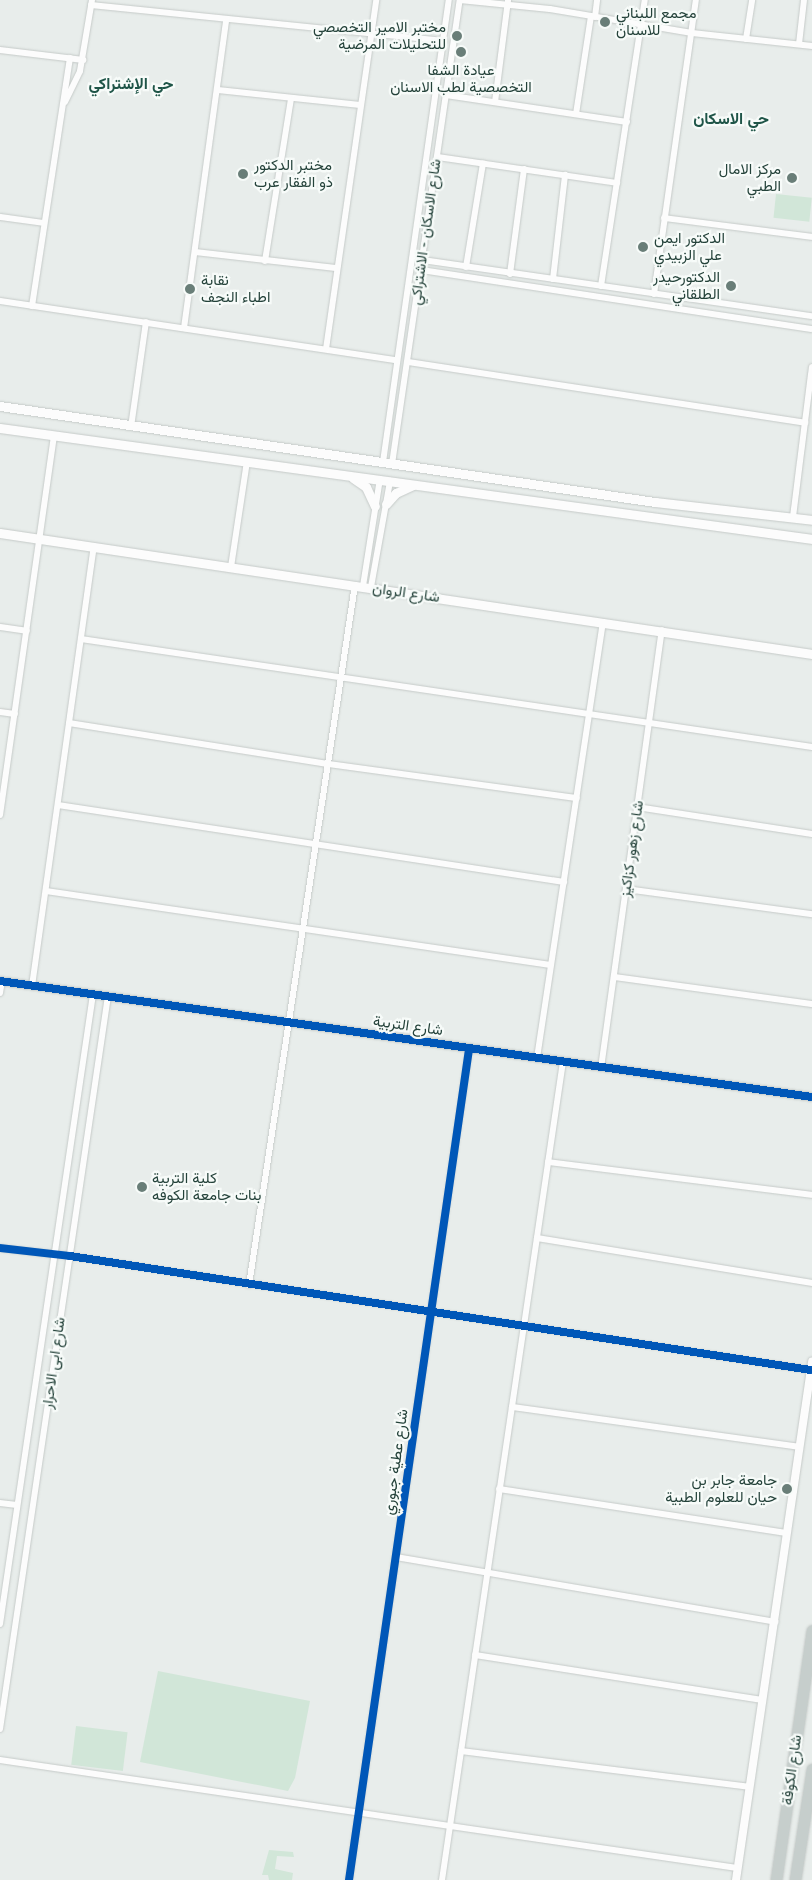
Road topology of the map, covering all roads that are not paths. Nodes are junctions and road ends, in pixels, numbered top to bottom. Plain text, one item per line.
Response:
1 (376, 0) edge
2 (449, 0) edge
3 (460, 0) edge
4 (552, 0) edge
5 (597, 0) edge
6 (645, 0) edge
7 (696, 0) edge
8 (752, 0) edge
9 (804, 0) edge
10 (507, 2) edge
11 (92, 3) edge
12 (550, 9) junction
13 (593, 17) junction
14 (226, 21) junction
15 (642, 25) junction
16 (692, 33) junction
17 (373, 34) junction
18 (746, 39) junction
19 (444, 41) junction
20 (799, 44) junction
21 (812, 46) edge
22 (0, 50) edge
23 (70, 58) junction
24 (83, 60) junction
25 (440, 60) junction
26 (451, 61) junction
27 (218, 90) junction
28 (446, 95) junction
29 (291, 99) junction
30 (495, 102) junction
31 (360, 105) junction
32 (63, 106) junction
33 (576, 114) junction
34 (627, 122) junction
35 (437, 157) junction
36 (483, 164) junction
37 (524, 169) junction
38 (565, 175) junction
39 (617, 183) junction
40 (0, 217) edge
41 (664, 218) junction
42 (44, 223) junction
43 (812, 237) edge
44 (196, 252) junction
45 (422, 260) junction
46 (265, 261) junction
47 (466, 267) junction
48 (338, 268) junction
49 (421, 270) junction
50 (510, 274) junction
51 (553, 279) junction
52 (601, 286) junction
53 (654, 294) junction
54 (0, 301) edge
55 (32, 306) junction
56 (404, 308) junction
57 (416, 310) junction
58 (812, 316) edge
59 (146, 322) junction
60 (184, 328) junction
61 (812, 329) edge
62 (326, 349) junction
63 (397, 360) junction
64 (408, 362) junction
65 (812, 367) edge
66 (0, 406) edge
67 (805, 423) junction
68 (132, 427) junction
69 (0, 428) edge
70 (54, 436) junction
71 (307, 452) junction
72 (247, 462) junction
73 (387, 463) junction
74 (304, 470) junction
75 (348, 476) junction
76 (380, 479) junction
77 (390, 481) junction
78 (416, 484) junction
79 (655, 502) junction
80 (386, 504) junction
81 (376, 506) junction
82 (654, 515) junction
83 (793, 517) junction
84 (812, 520) edge
85 (0, 532) edge
86 (40, 538) junction
87 (812, 539) edge
88 (94, 546) junction
89 (230, 566) junction
90 (363, 586) junction
91 (603, 622) junction
92 (0, 627) edge
93 (662, 630) junction
94 (27, 631) junction
95 (81, 639) junction
96 (812, 654) edge
97 (341, 677) junction
98 (0, 712) edge
99 (589, 713) junction
100 (15, 714) junction
101 (69, 722) junction
102 (650, 724) junction
103 (812, 747) edge
104 (328, 764) junction
105 (1, 796) edge
106 (576, 798) junction
107 (58, 806) junction
108 (638, 807) junction
109 (0, 815) edge
110 (812, 834) edge
111 (315, 846) junction
112 (564, 882) junction
113 (626, 889) junction
114 (46, 892) junction
115 (812, 914) edge
116 (303, 927) junction
117 (551, 965) junction
118 (614, 977) junction
119 (1, 981) edge
120 (32, 986) junction
121 (0, 993) edge
122 (93, 994) junction
123 (108, 996) junction
124 (812, 1004) edge
125 (289, 1022) junction
126 (469, 1048) junction
127 (537, 1058) junction
128 (562, 1062) junction
129 (601, 1068) junction
130 (812, 1098) edge
131 (548, 1162) junction
132 (812, 1195) edge
133 (536, 1238) junction
134 (0, 1248) edge
135 (54, 1254) junction
136 (70, 1256) junction
137 (812, 1283) edge
138 (248, 1285) junction
139 (432, 1310) junction
140 (524, 1325) junction
141 (811, 1366) edge
142 (512, 1407) junction
143 (799, 1447) junction
144 (499, 1490) junction
145 (0, 1503) edge
146 (17, 1505) junction
147 (787, 1533) junction
148 (396, 1557) junction
149 (487, 1572) junction
150 (775, 1622) junction
151 (0, 1624) edge
152 (812, 1631) edge
153 (475, 1655) junction
154 (762, 1700) junction
155 (0, 1730) edge
156 (461, 1751) junction
157 (0, 1760) edge
158 (812, 1769) edge
159 (749, 1787) junction
160 (359, 1813) junction
161 (450, 1826) junction
162 (737, 1868) junction
163 (349, 1880) edge
164 (442, 1880) edge
165 (736, 1880) edge
166 (776, 1880) edge
167 (795, 1880) edge

1 - 17 street
2 - 19 street, شارع الاسكان - الاشتراكي
3 - 10 street
3 - 26 street, شارع الاسكان - الاشتراكي
4 - 12 street
5 - 13 street
6 - 15 street
7 - 16 street
8 - 18 street
9 - 20 street
10 - 12 street
10 - 30 street
11 - 14 street
11 - 24 street
12 - 13 street
13 - 15 street
13 - 33 street
14 - 17 street
14 - 27 street
15 - 16 street
15 - 34 street
16 - 18 street
16 - 41 street
17 - 19 street
17 - 31 street
18 - 20 street
19 - 25 street, شارع الاسكان - الاشتراكي
20 - 21 street
22 - 23 street
23 - 24 street
23 - 32 street
24 - 32 street
25 - 26 street
25 - 56 street, شارع الاسكان - الاشتراكي
26 - 28 street, شارع الاسكان - الاشتراكي
27 - 29 street
27 - 44 street
28 - 30 street
28 - 35 street, شارع الاسكان - الاشتراكي
29 - 31 street
29 - 46 street
30 - 33 street
31 - 48 street
32 - 42 street
33 - 34 street
34 - 39 street
35 - 36 street
35 - 45 street, شارع الاسكان - الاشتراكي
36 - 37 street
36 - 47 street
37 - 38 street
37 - 50 street
38 - 39 street
38 - 51 street
39 - 52 street
40 - 42 street
41 - 43 street
41 - 53 street
42 - 55 street
44 - 46 street
44 - 60 street
45 - 47 street
45 - 49 street, شارع الاسكان - الاشتراكي
46 - 48 street
47 - 50 street
48 - 62 street
49 - 57 street, شارع الاسكان - الاشتراكي
49 - 61 street
50 - 51 street
51 - 52 street
52 - 53 street
53 - 58 street
54 - 55 street
55 - 59 street
56 - 57 street
56 - 63 street, شارع الاسكان - الاشتراكي
57 - 64 street, شارع الاسكان - الاشتراكي
59 - 60 street
59 - 68 street
60 - 62 street
62 - 63 street
63 - 73 street, شارع الاسكان - الاشتراكي
64 - 67 street
64 - 73 street, شارع الاسكان - الاشتراكي
65 - 67 street
66 - 68 main road
67 - 83 street
68 - 71 main road
69 - 70 main road
70 - 72 main road
70 - 86 street
71 - 73 main road
71 - 74 main road
72 - 74 main road
72 - 89 street
73 - 79 main road
74 - 75 main road
75 - 76 main road
75 - 81 main road
76 - 77 main road
76 - 81 street
77 - 78 main road
77 - 80 street
78 - 80 main road
78 - 82 main road
79 - 82 main road
79 - 83 main road
80 - 90 street
81 - 90 street
82 - 87 main road
83 - 84 main road
85 - 86 main road, شارع الروان
86 - 88 main road, شارع الروان
86 - 94 street
88 - 89 main road, شارع الروان
88 - 95 street
89 - 90 main road, شارع الروان
90 - 91 main road, شارع الروان
90 - 97 street
91 - 93 main road, شارع الروان
91 - 99 street
92 - 94 street
93 - 96 main road, شارع الروان
93 - 102 street, شارع زهور كزاكيز
94 - 100 street
95 - 97 street
95 - 101 street
97 - 99 street
97 - 104 street
98 - 100 street
99 - 102 street
99 - 106 street
100 - 105 street
101 - 104 street
101 - 107 street
102 - 103 street
102 - 108 street, شارع زهور كزاكيز
104 - 106 street
104 - 111 street
105 - 109 street
106 - 112 street
107 - 111 street
107 - 114 street
108 - 110 street
108 - 113 street, شارع زهور كزاكيز
111 - 112 street
111 - 116 street
112 - 117 street
113 - 115 street
113 - 118 street, شارع زهور كزاكيز
114 - 116 street
114 - 120 street
116 - 117 street
116 - 125 street
117 - 127 street
118 - 124 street
118 - 129 street, شارع زهور كزاكيز
119 - 120 street, شارع التربية
119 - 121 street
120 - 122 street, شارع التربية
122 - 123 street, شارع التربية
122 - 135 street, شارع ابی الاحرار
123 - 125 street, شارع التربية
123 - 136 street, شارع ابی الاحرار
125 - 126 street, شارع التربية
125 - 138 street
126 - 127 street, شارع التربية
126 - 139 street, شارع عطية جبوري
127 - 128 street, شارع التربية
128 - 129 street, شارع التربية
128 - 131 street
129 - 130 street, شارع التربية
131 - 132 street
131 - 133 street
133 - 137 street
133 - 140 street
134 - 135 street
135 - 136 street
135 - 146 street, شارع ابی الاحرار
136 - 138 street
136 - 155 street, شارع ابی الاحرار
138 - 139 street
139 - 140 street
139 - 148 street, شارع عطية جبوري
140 - 141 street
140 - 142 street
141 - 143 street
142 - 143 street
142 - 144 street
143 - 147 street
144 - 147 street
144 - 149 street
145 - 146 street
146 - 151 street, شارع ابی الاحرار
147 - 150 street
148 - 149 street
148 - 160 street, شارع عطية جبوري
149 - 150 street
149 - 153 street
150 - 154 street
152 - 166 highway, شارع الكوفة
153 - 154 street
153 - 156 street
154 - 159 street
156 - 159 street
156 - 161 street
157 - 160 street
158 - 167 highway, شارع الكوفة
159 - 162 street
160 - 161 street
160 - 163 street, شارع عطية جبوري
161 - 162 street
161 - 164 street
162 - 165 street

